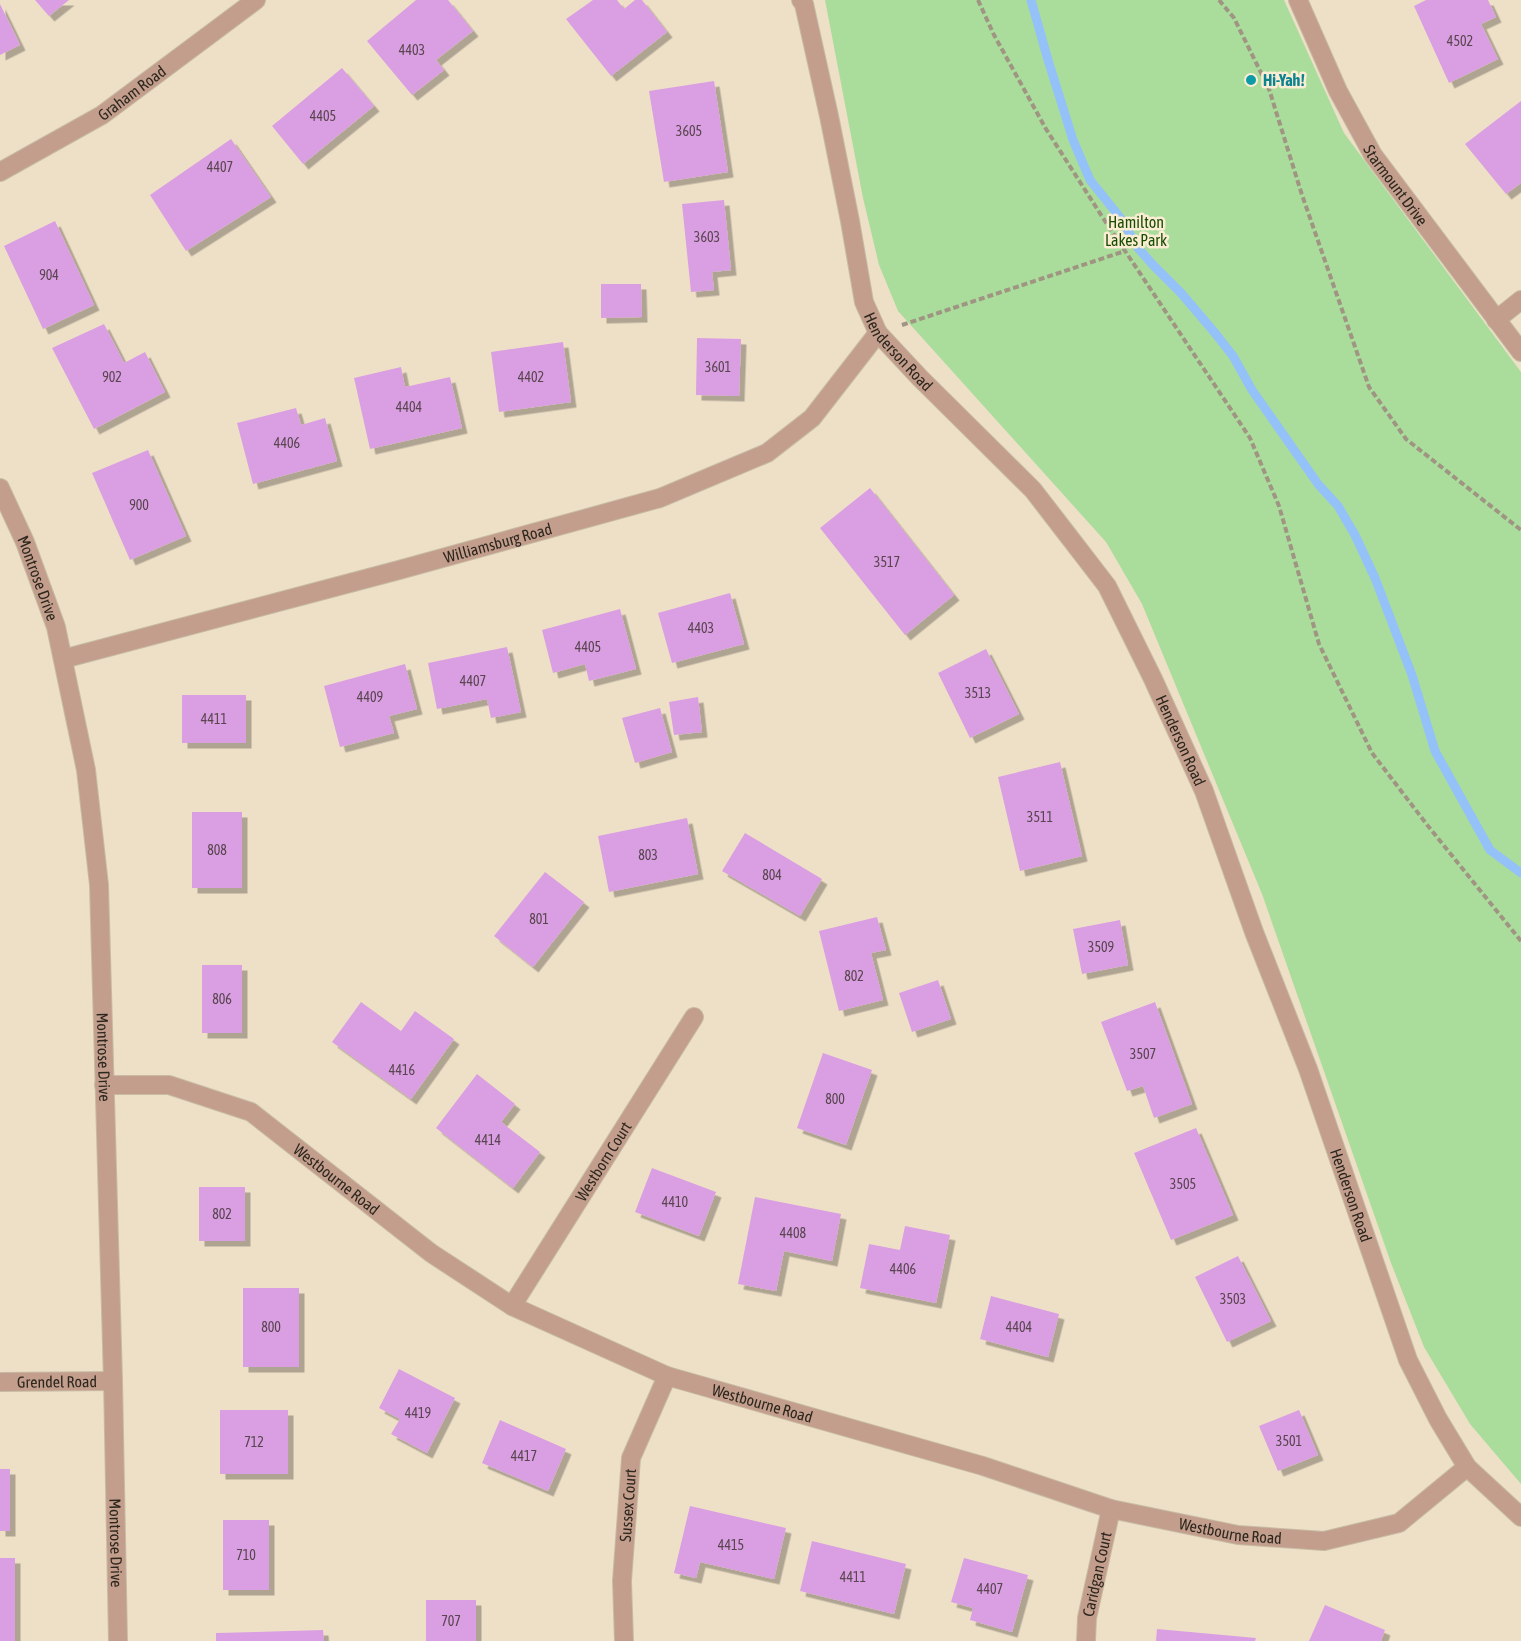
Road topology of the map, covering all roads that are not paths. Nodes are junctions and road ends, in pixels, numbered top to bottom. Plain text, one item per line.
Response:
1 (256, 0) edge
2 (801, 0) edge
3 (1298, 0) edge
4 (0, 172) edge
5 (1521, 300) edge
6 (1496, 320) junction
7 (878, 333) junction
8 (1521, 352) edge
9 (0, 488) edge
10 (63, 659) junction
11 (694, 1017) dead end
12 (104, 1085) junction
13 (512, 1306) junction
14 (667, 1376) junction
15 (113, 1381) junction
16 (0, 1382) edge
17 (1467, 1467) junction
18 (1111, 1509) junction
19 (1521, 1517) edge
20 (118, 1641) edge
21 (624, 1641) edge
22 (1086, 1641) edge

1 - 4 street, Graham Road
2 - 7 street, Henderson Road
3 - 6 street, Starmount Drive
5 - 6 street
6 - 8 street, Starmount Drive
7 - 10 street, Williamsburg Road
7 - 17 street, Henderson Road
9 - 10 street, Montrose Drive
10 - 12 street, Montrose Drive
11 - 13 street, Westborn Court
12 - 13 street, Westbourne Road
12 - 15 street, Montrose Drive
13 - 14 street, Westbourne Road
14 - 18 street, Westbourne Road
14 - 21 street, Sussex Court
15 - 16 street, Grendel Road
15 - 20 street, Montrose Drive
17 - 18 street, Westbourne Road
17 - 19 street, Henderson Road
18 - 22 street, Caridgan Court

